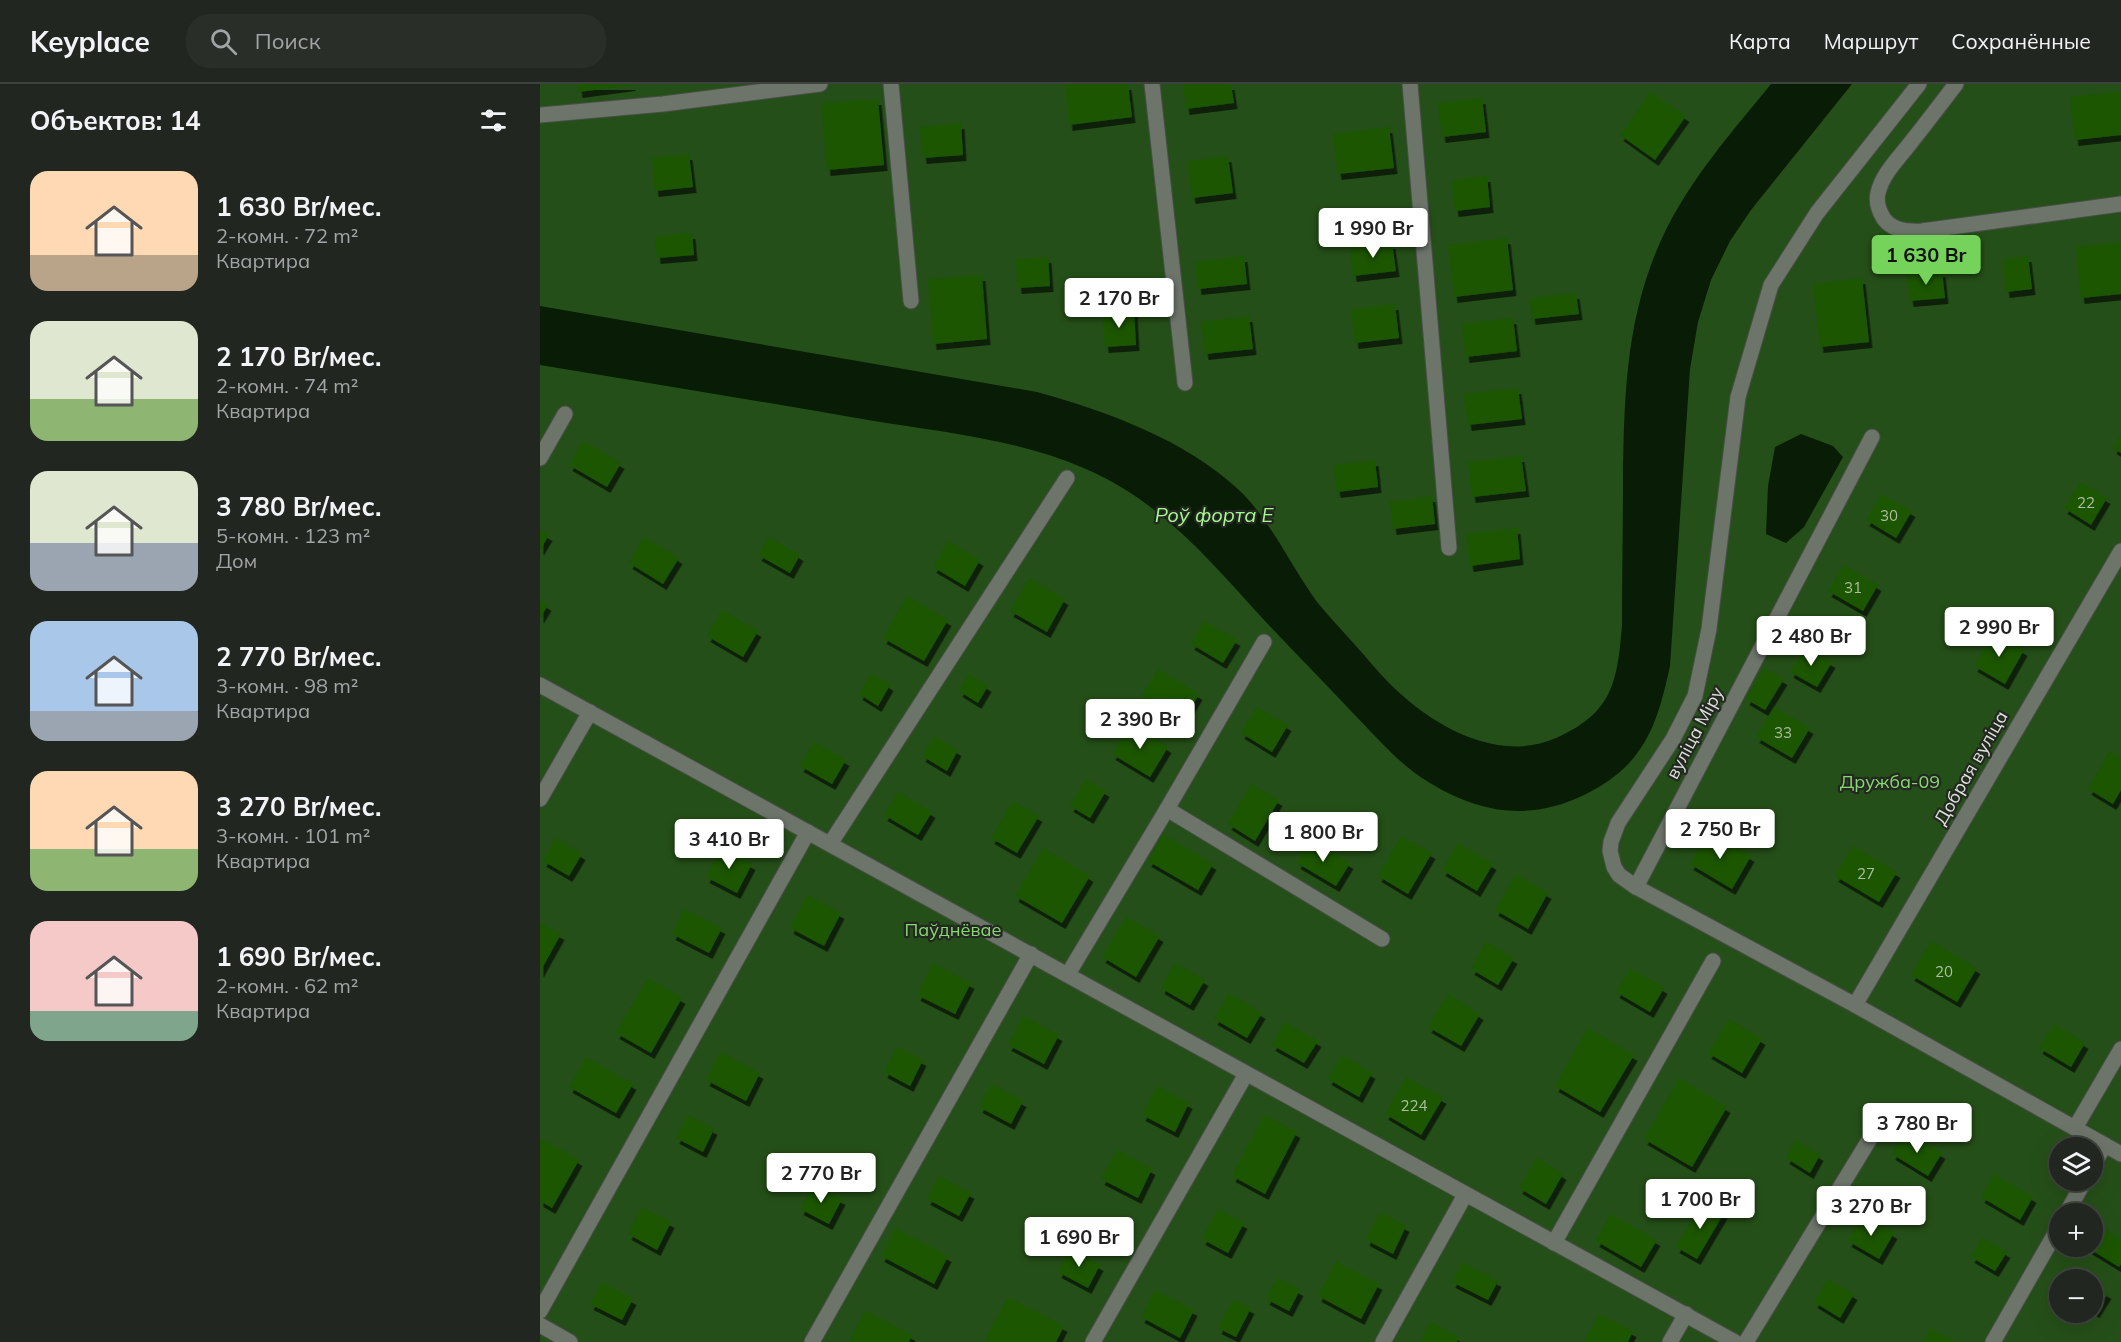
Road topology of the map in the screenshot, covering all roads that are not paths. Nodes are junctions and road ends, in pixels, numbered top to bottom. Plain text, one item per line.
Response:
1 (820, 84) edge
2 (891, 84) edge
3 (1152, 84) edge
4 (1410, 84) edge
5 (1919, 84) edge
6 (1956, 84) edge
7 (540, 115) edge
8 (2121, 204) edge
9 (911, 301) dead end
10 (1185, 383) dead end
11 (565, 414) dead end
12 (1872, 437) dead end
13 (540, 458) edge
14 (1067, 478) dead end
15 (1449, 548) dead end
16 (2121, 551) edge
17 (1264, 642) dead end
18 (540, 685) edge
19 (590, 712) junction
20 (540, 799) edge
21 (1167, 810) junction
22 (808, 832) junction
23 (830, 844) junction
24 (1636, 887) junction
25 (1382, 939) dead end
26 (1031, 954) junction
27 (1713, 961) dead end
28 (1068, 974) junction
29 (1855, 1005) junction
30 (2121, 1049) edge
31 (1246, 1074) junction
32 (1885, 1114) dead end
33 (2075, 1128) junction
34 (2105, 1145) junction
35 (2103, 1148) edge
36 (2121, 1154) edge
37 (1466, 1195) junction
38 (1554, 1243) junction
39 (2049, 1244) edge
40 (540, 1311) edge
41 (1686, 1314) junction
42 (540, 1325) edge
43 (570, 1342) edge
44 (812, 1342) edge
45 (1093, 1342) edge
46 (1383, 1342) edge
47 (1670, 1342) edge
48 (1735, 1342) edge
49 (1746, 1342) edge
50 (1993, 1342) edge

1 - 7 lane
2 - 9 lane
3 - 10 lane
4 - 15 lane
5 - 24 lane
6 - 8 lane
11 - 13 lane
12 - 24 lane, вуліца Міру
14 - 23 lane
16 - 29 lane, Добрая вуліца
17 - 21 lane
18 - 19 lane
19 - 20 lane
19 - 22 lane
21 - 25 lane
21 - 28 lane
22 - 23 lane
22 - 40 lane
23 - 26 lane
24 - 29 lane
26 - 28 lane
26 - 44 lane
27 - 38 lane
28 - 31 lane
29 - 33 lane
30 - 33 lane
31 - 37 lane
31 - 45 lane
32 - 49 lane
33 - 34 lane
34 - 35 lane
34 - 36 lane
37 - 38 lane
37 - 46 lane
38 - 41 lane
39 - 50 lane
41 - 47 lane
41 - 48 lane
42 - 43 lane

